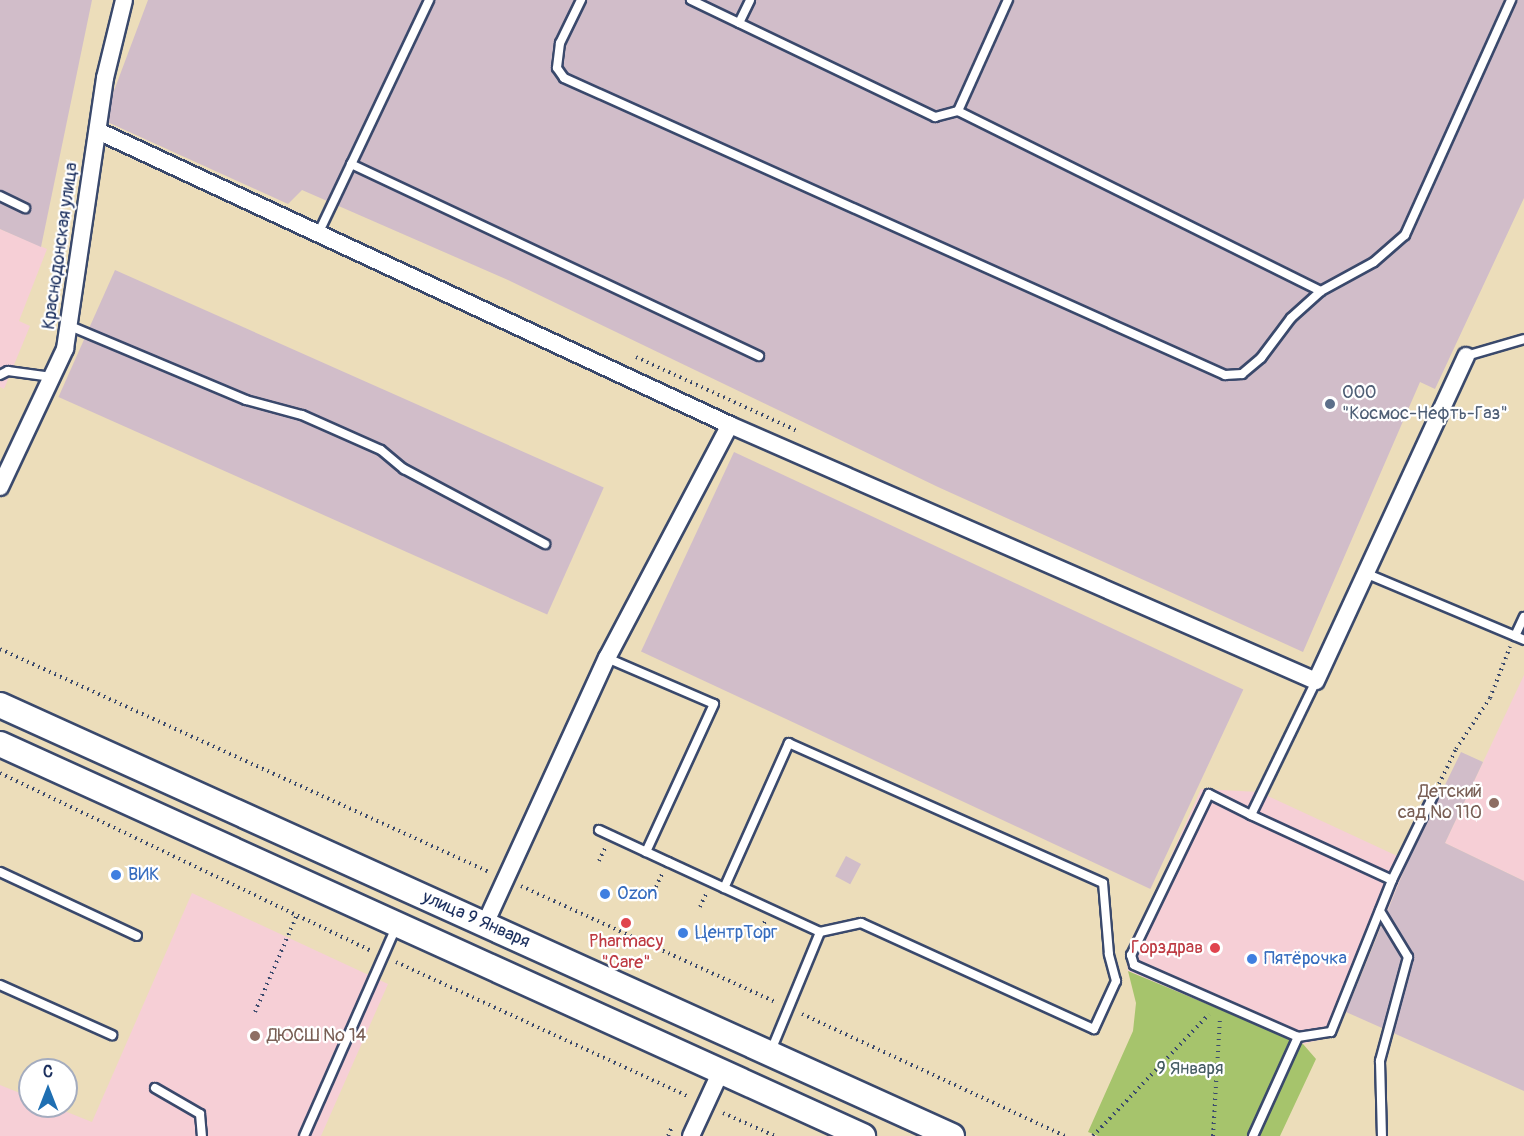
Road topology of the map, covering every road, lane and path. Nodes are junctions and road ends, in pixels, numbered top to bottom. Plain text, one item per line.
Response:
1 (124, 0) edge
2 (429, 0) edge
3 (581, 0) edge
4 (691, 0) edge
5 (750, 0) edge
6 (1008, 0) edge
7 (1511, 0) edge
8 (739, 23) junction
9 (958, 111) junction
10 (98, 130) junction
11 (351, 164) junction
12 (0, 196) edge
13 (25, 208) dead end
14 (318, 234) junction
15 (1321, 291) junction
16 (70, 326) junction
17 (1524, 339) edge
18 (759, 356) dead end
19 (1467, 356) joint
20 (0, 375) edge
21 (52, 377) junction
22 (730, 425) junction
23 (0, 487) edge
24 (545, 544) dead end
25 (1365, 573) junction
26 (1524, 617) edge
27 (1515, 636) junction
28 (1524, 640) edge
29 (0, 649) edge
30 (607, 658) junction
31 (1316, 681) junction
32 (0, 705) edge
33 (0, 744) edge
34 (1433, 796) joint
35 (1251, 815) junction
36 (599, 830) dead end
37 (646, 852) junction
38 (0, 872) edge
39 (504, 879) junction
40 (1392, 880) junction
41 (724, 888) junction
42 (1380, 911) junction
43 (297, 915) dead end
44 (397, 924) junction
45 (485, 924) junction
46 (820, 932) junction
47 (137, 936) dead end
48 (0, 985) edge
49 (1221, 1001) junction
50 (788, 1008) junction
51 (255, 1012) dead end
52 (111, 1035) dead end
53 (1299, 1037) junction
54 (770, 1053) junction
55 (721, 1071) junction
56 (155, 1088) dead end
57 (202, 1136) edge
58 (304, 1136) edge
59 (691, 1136) edge
60 (863, 1136) edge
61 (952, 1136) edge
62 (1065, 1136) edge
63 (1093, 1136) edge
64 (1213, 1136) edge
65 (1253, 1136) edge
66 (1382, 1136) edge

1 - 10 street, Краснодонская улица
2 - 11 lane
3 - 15 lane
4 - 8 lane
5 - 8 lane
6 - 9 lane
7 - 15 lane
8 - 9 lane
9 - 15 lane
10 - 14 street
10 - 16 street, Краснодонская улица
11 - 14 lane
11 - 18 lane
12 - 13 lane
14 - 22 street
16 - 21 street, Краснодонская улица
16 - 24 lane
17 - 19 lane
19 - 25 street
20 - 21 lane
21 - 23 street, Краснодонская улица
22 - 30 street
22 - 31 street
25 - 27 lane
25 - 31 street
26 - 27 lane
27 - 28 lane
27 - 34 path
29 - 39 path
30 - 37 lane
30 - 39 street
31 - 35 lane
32 - 45 main road, улица 9 Января
33 - 44 main road, улица 9 Января
34 - 40 lane
35 - 40 lane
35 - 49 lane
36 - 37 lane
37 - 41 lane
38 - 47 lane
39 - 45 street
39 - 50 path
40 - 42 lane
41 - 46 lane
41 - 46 lane
42 - 53 lane
42 - 66 lane
43 - 51 path
44 - 55 main road, улица 9 Января
44 - 58 lane
45 - 54 main road, улица 9 Января
46 - 50 lane
48 - 52 lane
49 - 53 lane
49 - 63 path
49 - 64 path
50 - 54 lane
50 - 62 path
53 - 65 lane
54 - 61 main road, улица 9 Января
55 - 59 street
55 - 60 main road, улица 9 Января
56 - 57 lane

